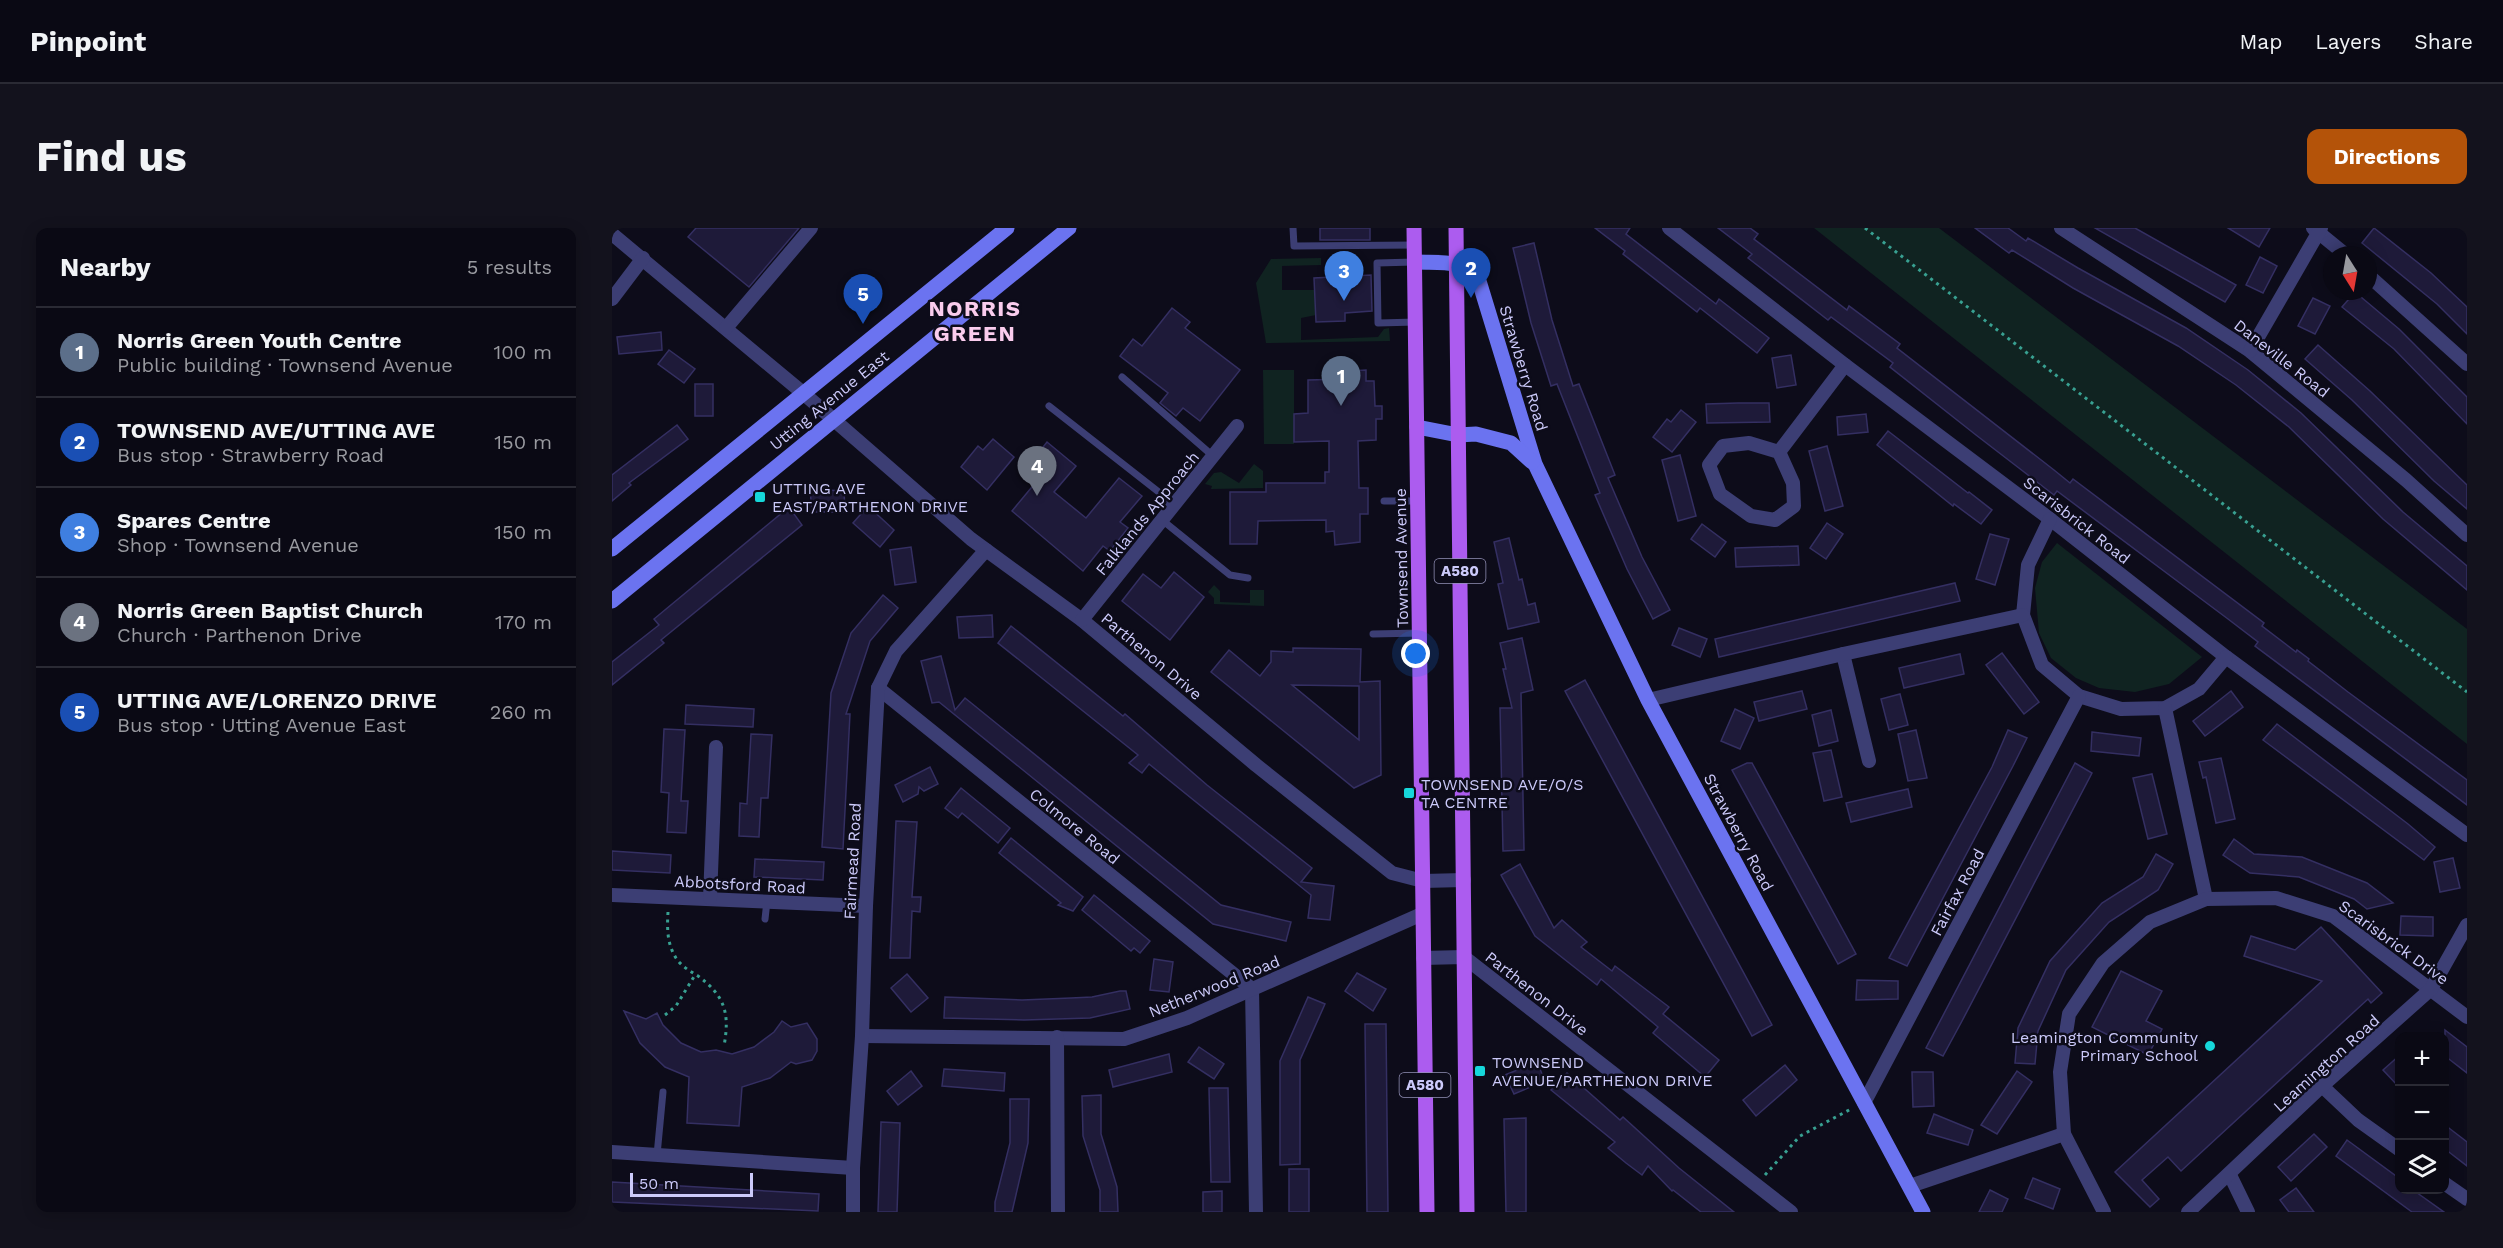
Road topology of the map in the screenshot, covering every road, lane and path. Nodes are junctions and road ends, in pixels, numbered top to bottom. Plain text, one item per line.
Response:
1 (811, 228) edge
2 (1007, 228) edge
3 (1069, 228) edge
4 (1293, 228) edge
5 (1414, 228) edge
6 (1456, 228) edge
7 (1669, 228) edge
8 (1864, 228) edge
9 (2061, 228) edge
10 (2318, 229) edge
11 (612, 234) edge
12 (1414, 244) junction
13 (2336, 246) edge
14 (643, 258) junction
15 (1415, 262) junction
16 (1456, 263) junction
17 (2377, 282) edge
18 (612, 299) edge
19 (1416, 322) junction
20 (726, 328) junction
21 (2250, 351) junction
22 (2467, 364) edge
23 (1845, 365) junction
24 (1122, 377) dead end
25 (803, 393) junction
26 (1049, 406) dead end
27 (833, 420) junction
28 (1237, 426) dead end
29 (1417, 427) junction
30 (1458, 435) junction
31 (1779, 452) junction
32 (1213, 456) junction
33 (1535, 464) junction
34 (1384, 501) dead end
35 (1418, 501) junction
36 (1174, 504) junction
37 (2050, 519) junction
38 (1162, 520) junction
39 (2467, 535) edge
40 (612, 549) edge
41 (986, 550) junction
42 (1248, 578) dead end
43 (612, 601) edge
44 (2024, 615) junction
45 (1082, 620) junction
46 (1420, 633) junction
47 (1373, 634) dead end
48 (1843, 654) junction
49 (2226, 657) junction
50 (878, 688) junction
51 (2467, 692) edge
52 (2079, 696) junction
53 (1648, 700) junction
54 (2165, 708) junction
55 (716, 747) dead end
56 (1869, 761) dead end
57 (2467, 835) edge
58 (1464, 880) junction
59 (1423, 881) junction
60 (612, 895) edge
61 (668, 897) junction
62 (710, 898) junction
63 (2206, 899) junction
64 (767, 901) junction
65 (866, 906) junction
66 (1422, 914) junction
67 (765, 919) dead end
68 (2467, 925) edge
69 (1464, 957) junction
70 (1423, 958) junction
71 (695, 975) junction
72 (1252, 989) junction
73 (2431, 989) junction
74 (666, 1015) dead end
75 (2467, 1017) edge
76 (862, 1036) junction
77 (1057, 1037) junction
78 (724, 1046) dead end
79 (2322, 1086) junction
80 (663, 1092) dead end
81 (1864, 1103) junction
82 (2064, 1134) junction
83 (2395, 1146) edge
84 (612, 1152) edge
85 (657, 1155) junction
86 (853, 1168) junction
87 (2230, 1175) junction
88 (1756, 1185) junction
89 (1910, 1186) junction
90 (2449, 1186) edge
91 (2467, 1199) edge
92 (854, 1212) edge
93 (1058, 1212) edge
94 (1256, 1212) edge
95 (1427, 1212) edge
96 (1467, 1212) edge
97 (1791, 1212) edge
98 (1923, 1212) edge
99 (2104, 1212) edge
100 (2188, 1212) edge
101 (2248, 1212) edge

1 - 20 street
2 - 25 main road, Utting Avenue East
3 - 27 main road, Utting Avenue East
4 - 12 lane
5 - 12 main road, Townsend Avenue / A580
6 - 16 main road, A580
7 - 23 street, Scarisbrick Road
8 - 51 path
9 - 21 street, Daneville Road
10 - 13 street
10 - 21 street
11 - 14 street, Parthenon Drive
12 - 15 main road, Townsend Avenue / A580
14 - 18 street
14 - 20 street, Parthenon Drive
15 - 16 main road
15 - 19 main road, Townsend Avenue / A580
15 - 19 lane
16 - 30 main road, A580
16 - 33 main road, Strawberry Road
17 - 22 street
19 - 29 main road, Townsend Avenue / A580
20 - 25 street, Parthenon Drive
21 - 39 street, Daneville Road
23 - 31 street
23 - 37 street, Scarisbrick Road
24 - 32 lane
25 - 27 street, Parthenon Drive
25 - 40 main road, Utting Avenue East
26 - 36 lane
27 - 41 street, Parthenon Drive
27 - 43 main road, Utting Avenue East
28 - 32 street, Falklands Approach
29 - 30 main road, Strawberry Road
29 - 35 main road, Townsend Avenue / A580
30 - 33 main road, Strawberry Road
30 - 58 main road, A580
31 - 31 street
32 - 36 street, Falklands Approach
33 - 53 main road, Strawberry Road
34 - 35 lane
35 - 46 main road, Townsend Avenue / A580
36 - 38 street, Falklands Approach
37 - 44 street
37 - 49 street, Scarisbrick Road
38 - 42 lane
38 - 45 street, Falklands Approach
41 - 45 street, Parthenon Drive
41 - 50 street, Fairmead Road
44 - 48 street
44 - 52 street
45 - 59 street, Parthenon Drive
46 - 47 lane
46 - 59 main road, Townsend Avenue / A580
48 - 53 street
48 - 56 street
49 - 54 street
49 - 57 street, Scarisbrick Road
50 - 65 street, Fairmead Road
50 - 72 street, Colmore Road
52 - 54 street
52 - 81 street, Fairfax Road
53 - 81 main road, Strawberry Road
54 - 63 street
55 - 62 street
58 - 59 street, Parthenon Drive
58 - 69 main road, A580
59 - 66 main road, Townsend Avenue / A580
60 - 61 street, Abbotsford Road
61 - 62 street, Abbotsford Road
61 - 71 path
62 - 64 street, Abbotsford Road
63 - 73 street, Scarisbrick Drive
63 - 82 street, Scarisbrick Drive
64 - 65 street, Abbotsford Road
64 - 67 lane
65 - 76 street, Fairmead Road
66 - 70 main road, Townsend Avenue / A580
66 - 72 street, Netherwood Road
68 - 73 street, Leamington Road
69 - 70 street, Parthenon Drive
69 - 88 street, Parthenon Drive
69 - 96 main road, A580
70 - 95 main road, Townsend Avenue / A580
71 - 74 path
71 - 78 path
72 - 77 street, Netherwood Road
72 - 94 street
73 - 75 street, Scarisbrick Drive
73 - 79 street, Leamington Road
76 - 77 street, Netherwood Road
76 - 86 street, Fairmead Road
77 - 93 street
79 - 83 street
79 - 87 street, Leamington Road
80 - 85 lane
81 - 88 path
81 - 89 main road, Strawberry Road
82 - 89 street
82 - 99 street, Scarisbrick Drive
84 - 85 street
85 - 86 street
86 - 92 street, Fairmead Road
87 - 100 street, Leamington Road
87 - 101 street
88 - 97 street, Parthenon Drive
89 - 98 main road, Strawberry Road
90 - 91 street

